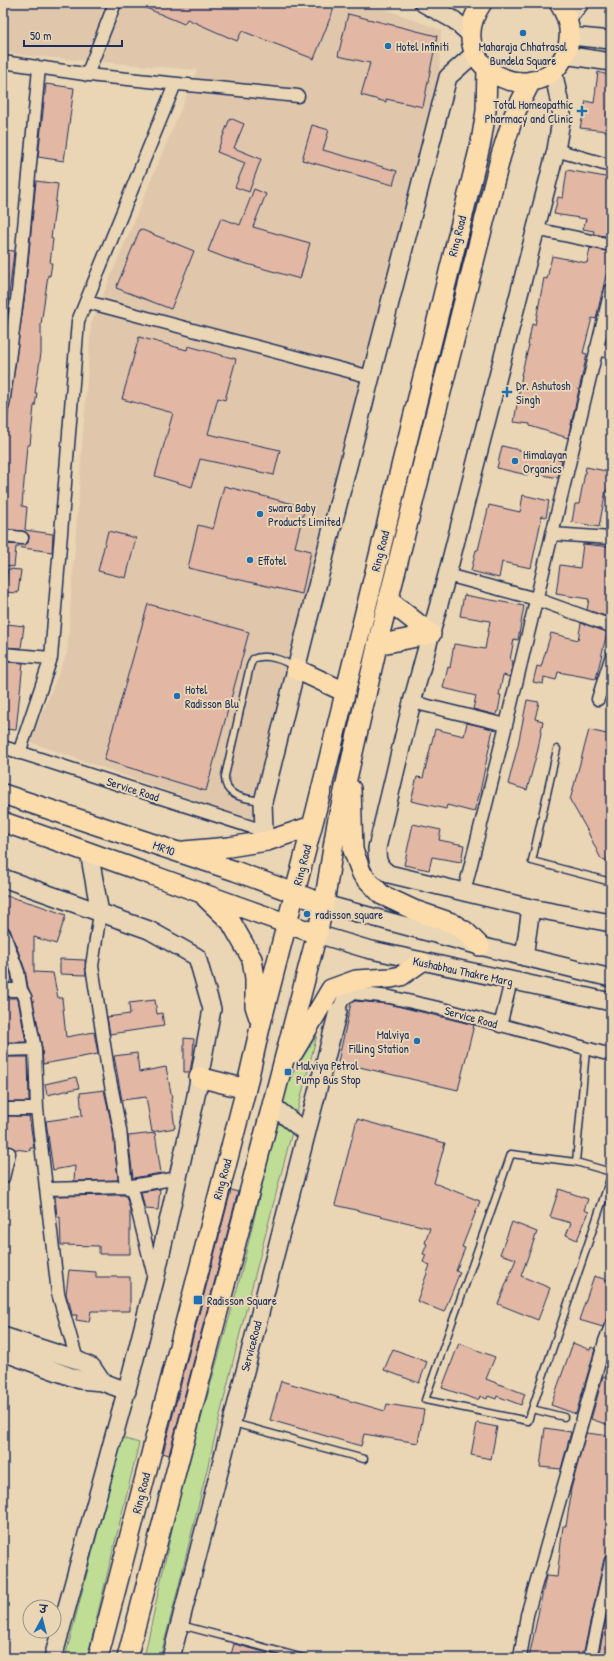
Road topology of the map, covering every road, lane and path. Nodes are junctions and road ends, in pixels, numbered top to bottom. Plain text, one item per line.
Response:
1 (115, 3) edge
2 (423, 3) edge
3 (482, 3) edge
4 (567, 13) edge
5 (471, 35) junction
6 (611, 40) edge
7 (475, 53) junction
8 (3, 62) edge
9 (611, 62) edge
10 (559, 63) junction
11 (39, 68) junction
12 (487, 69) junction
13 (87, 75) junction
14 (531, 81) junction
15 (175, 84) junction
16 (298, 96) dead end
17 (556, 150) junction
18 (611, 166) edge
19 (535, 229) junction
20 (611, 245) edge
21 (611, 290) edge
22 (87, 302) junction
23 (596, 348) junction
24 (611, 352) edge
25 (371, 377) junction
26 (3, 405) edge
27 (552, 534) junction
28 (3, 536) edge
29 (22, 538) dead end
30 (611, 538) edge
31 (447, 575) junction
32 (536, 599) junction
33 (388, 600) junction
34 (611, 626) edge
35 (431, 634) junction
36 (377, 645) junction
37 (3, 654) edge
38 (50, 658) junction
39 (611, 658) edge
40 (296, 669) junction
41 (345, 692) junction
42 (598, 699) dead end
43 (412, 702) junction
44 (506, 725) junction
45 (3, 747) edge
46 (556, 749) dead end
47 (18, 753) junction
48 (351, 762) junction
49 (3, 794) edge
50 (263, 802) junction
51 (3, 822) edge
52 (312, 826) junction
53 (266, 836) junction
54 (89, 852) junction
55 (176, 852) junction
56 (3, 878) edge
57 (611, 882) edge
58 (464, 892) junction
59 (202, 894) junction
60 (295, 894) junction
61 (324, 904) junction
62 (531, 908) junction
63 (100, 913) junction
64 (611, 923) edge
65 (287, 924) junction
66 (3, 932) edge
67 (317, 934) junction
68 (480, 946) junction
69 (524, 957) junction
70 (421, 962) junction
71 (611, 978) edge
72 (511, 981) junction
73 (3, 990) edge
74 (21, 990) junction
75 (611, 1002) edge
76 (338, 1011) joint
77 (261, 1023) junction
78 (500, 1026) junction
79 (35, 1049) junction
80 (3, 1050) edge
81 (586, 1050) junction
82 (611, 1055) edge
83 (280, 1075) junction
84 (199, 1077) junction
85 (246, 1089) junction
86 (272, 1105) junction
87 (3, 1109) edge
88 (37, 1109) junction
89 (306, 1133) junction
90 (9, 1153) dead end
91 (576, 1162) junction
92 (611, 1172) edge
93 (611, 1176) edge
94 (3, 1178) edge
95 (178, 1178) junction
96 (126, 1187) junction
97 (46, 1189) junction
98 (155, 1280) junction
99 (611, 1326) edge
100 (3, 1336) edge
101 (3, 1352) edge
102 (77, 1360) junction
103 (102, 1382) junction
104 (127, 1391) junction
105 (532, 1409) junction
106 (564, 1417) dead end
107 (232, 1422) junction
108 (364, 1459) dead end
109 (611, 1561) edge
110 (179, 1625) junction
111 (52, 1658) edge
112 (98, 1658) edge
113 (127, 1658) edge
114 (171, 1658) edge
115 (304, 1658) edge
116 (520, 1658) edge
117 (590, 1658) edge

1 - 13 street
2 - 5 street
3 - 5 main road
4 - 6 street
4 - 10 main road
5 - 7 main road
7 - 12 main road
7 - 25 street
8 - 11 street
9 - 10 street
10 - 14 main road
10 - 17 street
11 - 13 street
11 - 26 street
12 - 14 main road
12 - 41 main road, Ring Road
13 - 15 street
14 - 33 main road, Ring Road
15 - 16 street
15 - 22 street
17 - 18 street
17 - 19 street
19 - 20 street
19 - 31 street
21 - 23 street
22 - 25 street
22 - 38 street
23 - 24 street
23 - 27 street
25 - 40 street
27 - 30 street
27 - 32 street
28 - 29 street
31 - 32 street
31 - 35 street
32 - 34 street
32 - 44 street
33 - 35 main road
33 - 36 main road, Ring Road
35 - 36 main road
35 - 43 street
36 - 48 main road, Ring Road
37 - 38 street
38 - 47 street
39 - 42 street
40 - 41 main road
40 - 50 street
40 - 50 lane
41 - 52 main road, Ring Road
43 - 44 street
43 - 58 street
44 - 58 street
45 - 47 street, Service Road
46 - 57 lane
47 - 53 street, Service Road
48 - 61 main road, Ring Road
48 - 68 main road
49 - 55 main road, MR10
50 - 53 street
51 - 54 main road
52 - 53 main road
52 - 60 main road, Ring Road
53 - 55 main road
54 - 59 main road
54 - 63 street
55 - 60 main road, MR10
56 - 63 street
58 - 62 street
59 - 65 main road
59 - 77 main road
60 - 61 main road, MR10
60 - 65 main road, Ring Road
61 - 67 main road, Ring Road
61 - 68 street
62 - 64 street
62 - 69 street
63 - 84 street
63 - 96 street
65 - 67 main road
65 - 77 main road, Ring Road
66 - 74 street
67 - 70 street, Kushabhau Thakre Marg
67 - 83 main road, Ring Road
68 - 69 street
69 - 71 street
70 - 72 street, Kushabhau Thakre Marg
70 - 83 main road
72 - 75 street, Kushabhau Thakre Marg
72 - 78 street
73 - 74 street
74 - 79 street
76 - 78 street, Service Road
76 - 89 street, ServiceRoad
77 - 85 main road, Ring Road
78 - 81 street, Service Road
79 - 80 street
79 - 88 street
81 - 82 street, Service Road
81 - 91 lane
83 - 86 main road, Ring Road
84 - 85 main road
84 - 95 street
85 - 112 main road, Ring Road
86 - 89 street
86 - 113 main road, Ring Road
87 - 88 street
88 - 97 street
89 - 107 street, ServiceRoad
90 - 94 street
91 - 92 lane
91 - 105 lane
93 - 105 lane
95 - 96 street
95 - 98 street
96 - 97 street
96 - 98 street
97 - 102 street
98 - 104 street
99 - 116 street
100 - 102 street
101 - 103 street
102 - 103 street
103 - 104 street
104 - 111 street
105 - 106 lane
107 - 108 lane
107 - 110 street, ServiceRoad
109 - 117 street
110 - 114 street, ServiceRoad
110 - 115 lane

